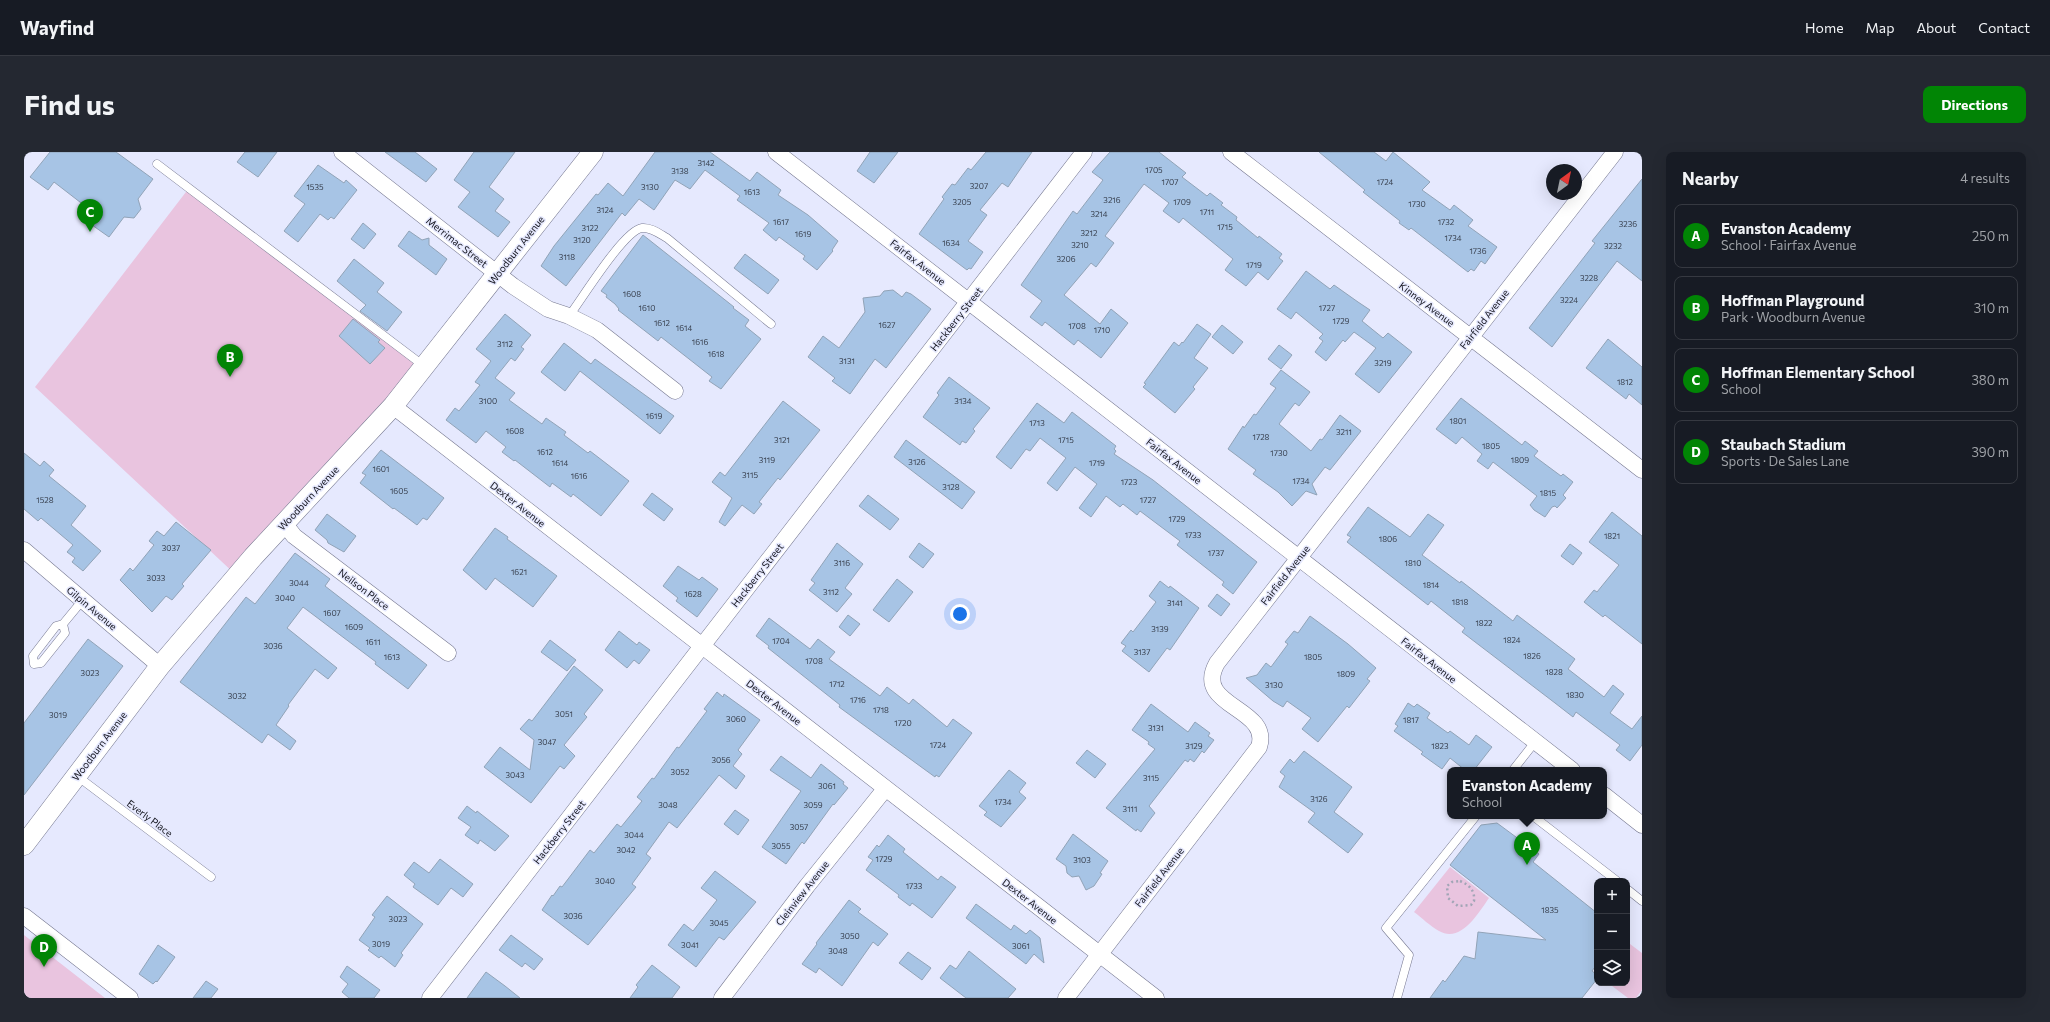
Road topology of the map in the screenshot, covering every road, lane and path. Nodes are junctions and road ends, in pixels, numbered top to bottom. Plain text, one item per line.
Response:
1 (342, 152) edge
2 (593, 152) edge
3 (776, 152) edge
4 (1084, 152) edge
5 (1231, 152) edge
6 (1615, 152) edge
7 (157, 164) dead end
8 (498, 274) junction
9 (969, 302) junction
10 (570, 316) junction
11 (771, 324) dead end
12 (1471, 337) junction
13 (424, 367) junction
14 (675, 391) dead end
15 (393, 406) junction
16 (1642, 470) edge
17 (284, 523) junction
18 (24, 550) edge
19 (1298, 558) junction
20 (82, 601) junction
21 (63, 624) junction
22 (701, 646) junction
23 (448, 653) dead end
24 (160, 666) junction
25 (1535, 742) junction
26 (1515, 767) edge
27 (1568, 767) edge
28 (77, 775) junction
29 (884, 789) junction
30 (1607, 797) edge
31 (1474, 819) edge
32 (1538, 819) edge
33 (1642, 824) edge
34 (24, 845) edge
35 (211, 877) dead end
36 (1613, 878) edge
37 (1467, 884) joint
38 (1630, 891) edge
39 (1642, 901) edge
40 (24, 916) edge
41 (1099, 954) junction
42 (130, 998) edge
43 (430, 998) edge
44 (722, 998) edge
45 (1066, 998) edge
46 (1156, 998) edge
47 (1397, 998) edge

1 - 8 street, Merrimac Street
2 - 8 street, Woodburn Avenue
3 - 9 street, Fairfax Avenue
4 - 9 street, Hackberry Street
5 - 12 street, Kinney Avenue
6 - 12 street, Fairfield Avenue
7 - 13 lane
8 - 10 street, Merrimac Street
8 - 13 street, Woodburn Avenue
9 - 19 street, Fairfax Avenue
9 - 22 street, Hackberry Street
10 - 11 lane
10 - 14 street, Merrimac Street
12 - 16 street, Kinney Avenue
12 - 19 street, Fairfield Avenue
13 - 15 street, Woodburn Avenue
15 - 17 street, Woodburn Avenue
15 - 22 street, Dexter Avenue
17 - 23 street, Neilson Place
17 - 24 street, Woodburn Avenue
18 - 20 street, Gilpin Avenue
19 - 25 street, Fairfax Avenue
19 - 41 street, Fairfield Avenue
20 - 21 lane
20 - 24 street, Gilpin Avenue
21 - 21 lane
22 - 29 street, Dexter Avenue
22 - 43 street, Hackberry Street
24 - 28 street, Woodburn Avenue
25 - 26 lane
25 - 27 street, Fairfax Avenue
28 - 34 street, Woodburn Avenue
28 - 35 lane, Everly Place
29 - 41 street, Dexter Avenue
29 - 44 street, Cleinview Avenue
30 - 33 street
31 - 47 lane
32 - 36 lane
37 - 37 path
38 - 39 lane
40 - 42 street
41 - 45 street, Fairfield Avenue
41 - 46 street, Dexter Avenue

